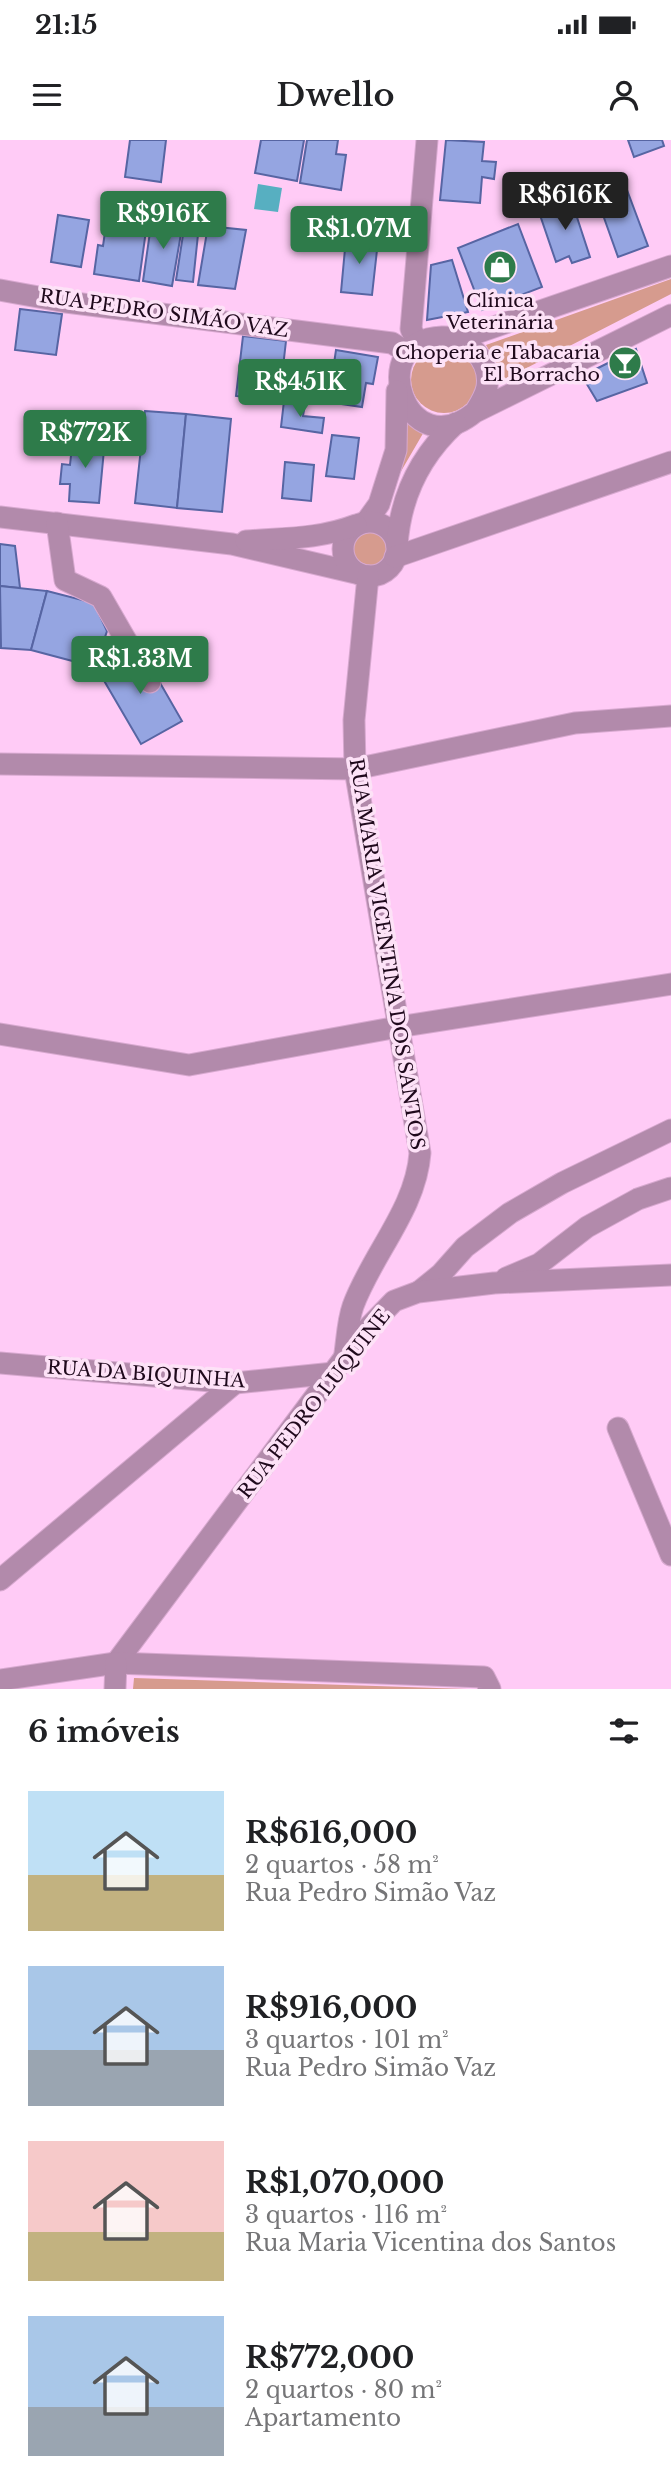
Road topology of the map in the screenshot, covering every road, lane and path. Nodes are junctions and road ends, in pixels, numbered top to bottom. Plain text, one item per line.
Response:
1 (427, 140) edge
2 (671, 266) edge
3 (0, 289) edge
4 (671, 315) edge
5 (459, 339) junction
6 (413, 348) junction
7 (399, 381) junction
8 (475, 412) junction
9 (456, 423) junction
10 (671, 462) edge
11 (0, 517) edge
12 (57, 523) junction
13 (362, 523) junction
14 (225, 544) junction
15 (396, 552) junction
16 (364, 575) junction
17 (150, 682) dead end
18 (671, 716) edge
19 (0, 764) edge
20 (355, 769) junction
21 (671, 984) edge
22 (398, 1027) junction
23 (0, 1034) edge
24 (671, 1130) edge
25 (671, 1188) edge
26 (671, 1275) edge
27 (494, 1283) junction
28 (418, 1292) junction
29 (0, 1363) edge
30 (339, 1367) junction
31 (235, 1383) junction
32 (618, 1428) dead end
33 (671, 1555) edge
34 (0, 1580) edge
35 (116, 1663) junction
36 (0, 1680) edge
37 (114, 1689) edge
38 (490, 1689) edge

1 - 6 street
2 - 5 street
3 - 6 street, RUA PEDRO SIMÃO VAZ
4 - 8 street
5 - 6 street
5 - 8 street
6 - 7 street
7 - 9 street
7 - 13 street
8 - 9 street
9 - 15 street
10 - 15 street
11 - 12 street
12 - 14 street
12 - 17 street
13 - 14 street
13 - 15 street
13 - 16 street
14 - 16 street
15 - 16 street
16 - 20 street, RUA MARIA VICENTINA DOS SANTOS
18 - 20 street
19 - 20 street
20 - 22 street, RUA MARIA VICENTINA DOS SANTOS
21 - 22 street
22 - 23 street
22 - 30 street, RUA MARIA VICENTINA DOS SANTOS
24 - 28 street
25 - 27 street
26 - 27 street, RUA PEDRO LUQUINE
27 - 28 street, RUA PEDRO LUQUINE
28 - 30 street, RUA PEDRO LUQUINE
29 - 31 street, RUA DA BIQUINHA
30 - 31 street, RUA DA BIQUINHA
30 - 35 street, RUA PEDRO LUQUINE
31 - 34 street
32 - 33 street
35 - 36 street
35 - 37 street
35 - 38 street

